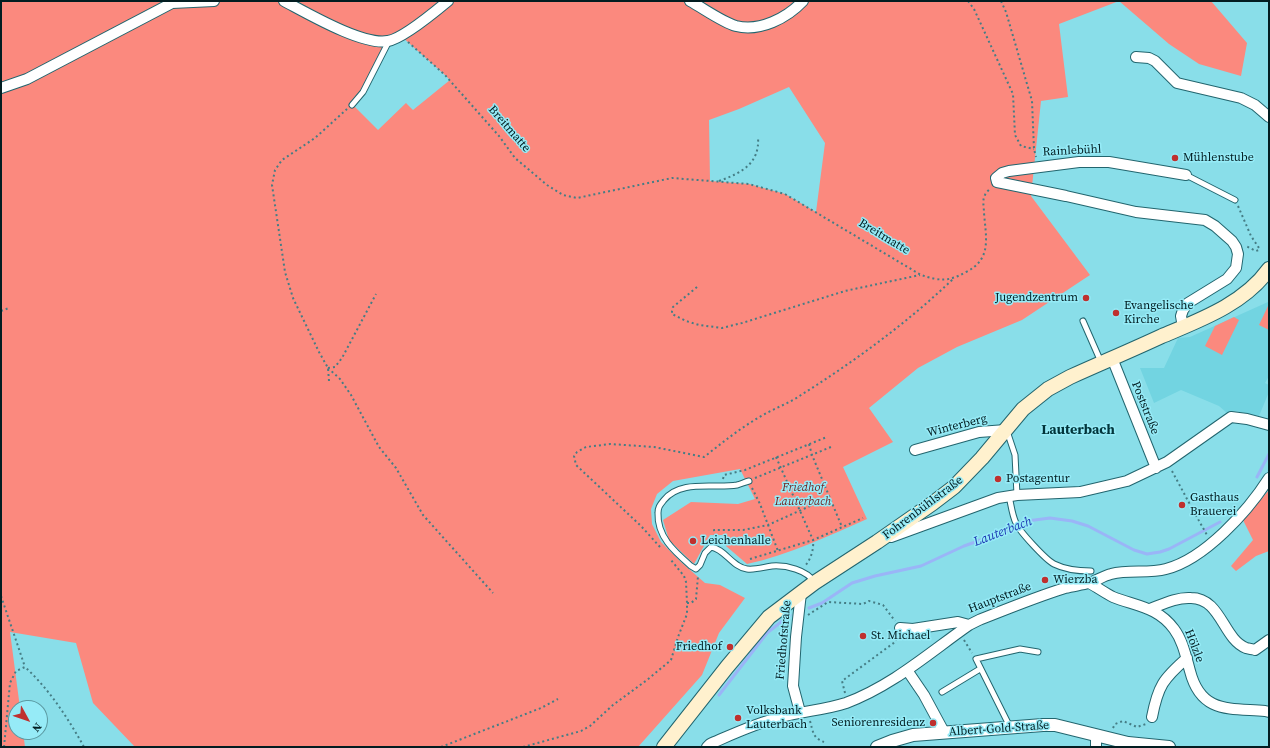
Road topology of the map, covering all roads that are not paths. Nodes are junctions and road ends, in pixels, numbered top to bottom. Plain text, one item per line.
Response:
1 (214, 1) edge
2 (284, 1) edge
3 (448, 1) edge
4 (690, 1) edge
5 (803, 1) edge
6 (389, 41) junction
7 (1136, 57) dead end
8 (1, 88) edge
9 (352, 105) road end
10 (1269, 117) edge
11 (1186, 175) joint
12 (1235, 200) road end
13 (1268, 272) edge
14 (1082, 321) dead end
15 (1183, 327) junction
16 (1106, 361) junction
17 (1269, 426) edge
18 (1006, 430) junction
19 (915, 450) dead end
20 (1156, 468) junction
21 (1269, 478) edge
22 (749, 481) road end
23 (1013, 495) junction
24 (876, 542) junction
25 (1091, 571) dead end
26 (814, 583) junction
27 (1089, 583) junction
28 (801, 593) junction
29 (1150, 609) junction
30 (968, 625) junction
31 (900, 628) road end
32 (1268, 644) edge
33 (1038, 652) dead end
34 (1187, 658) junction
35 (980, 668) junction
36 (907, 670) junction
37 (942, 692) dead end
38 (800, 712) junction
39 (1269, 712) edge
40 (1152, 717) road end
41 (1010, 728) junction
42 (944, 732) junction
43 (1096, 742) edge
44 (664, 747) edge
45 (706, 747) edge
46 (877, 747) edge
47 (1169, 747) edge

1 - 8 street
2 - 6 street
3 - 6 street
4 - 5 street
6 - 9 lane
7 - 10 street
11 - 12 lane
11 - 15 street, Rainlebühl
13 - 15 main road, Fohrenbühlstraße
14 - 16 lane
15 - 16 main road, Fohrenbühlstraße
16 - 18 main road, Fohrenbühlstraße
16 - 20 street, Poststraße
17 - 20 street
18 - 19 street, Winterberg
18 - 23 lane
18 - 24 main road, Fohrenbühlstraße
20 - 23 street
21 - 27 street, Hauptstraße
22 - 26 lane
23 - 24 street
23 - 25 lane
24 - 26 main road, Fohrenbühlstraße
26 - 28 main road, Fohrenbühlstraße
27 - 29 street, Hölzle
27 - 30 street, Hauptstraße
28 - 38 street, Friedhofstraße
28 - 44 main road, Fohrenbühlstraße
29 - 32 street
29 - 34 street, Hölzle
30 - 31 street
30 - 36 street, Hauptstraße
33 - 35 lane
34 - 39 street, Hölzle
34 - 40 street
35 - 37 lane
35 - 41 lane
36 - 38 street, Hauptstraße
36 - 42 street
38 - 45 street, Hauptstraße
41 - 42 street, Albert-Gold-Straße
41 - 43 street, Albert-Gold-Straße
42 - 46 street, Albert-Gold-Straße
43 - 47 street, Albert-Gold-Straße

